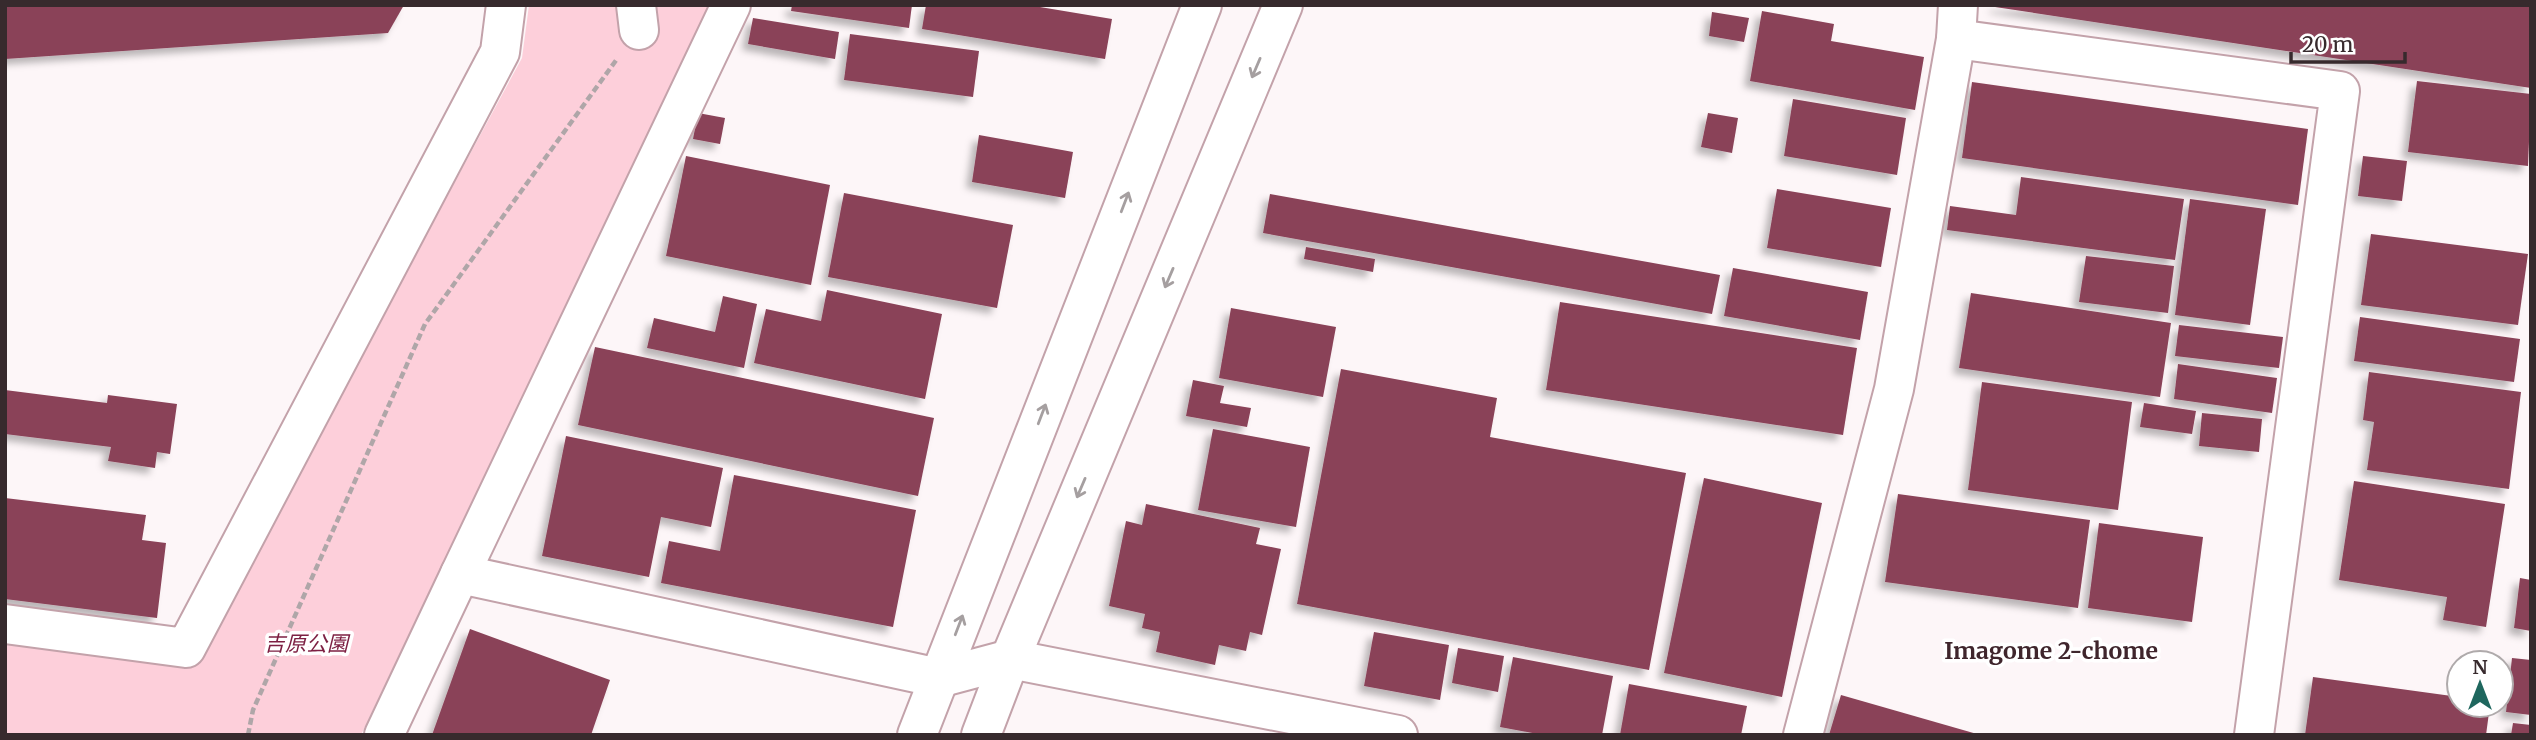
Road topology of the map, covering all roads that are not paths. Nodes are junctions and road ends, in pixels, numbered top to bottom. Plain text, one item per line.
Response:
1 (506, 5) edge
2 (730, 5) edge
3 (1202, 5) edge
4 (1283, 5) edge
5 (1957, 22) edge
6 (460, 574) junction
7 (5, 625) edge
8 (1010, 659) junction
9 (939, 678) junction
10 (384, 735) edge
11 (917, 735) edge
12 (981, 735) edge
13 (1398, 735) edge
14 (1804, 735) edge
15 (2254, 735) edge

1 - 7 street
2 - 6 street
9 -> 3 street
4 -> 8 street
5 - 14 street
5 - 15 street
6 - 9 street
6 - 10 street
8 - 9 street
8 - 12 street
8 - 13 street
9 - 11 street

